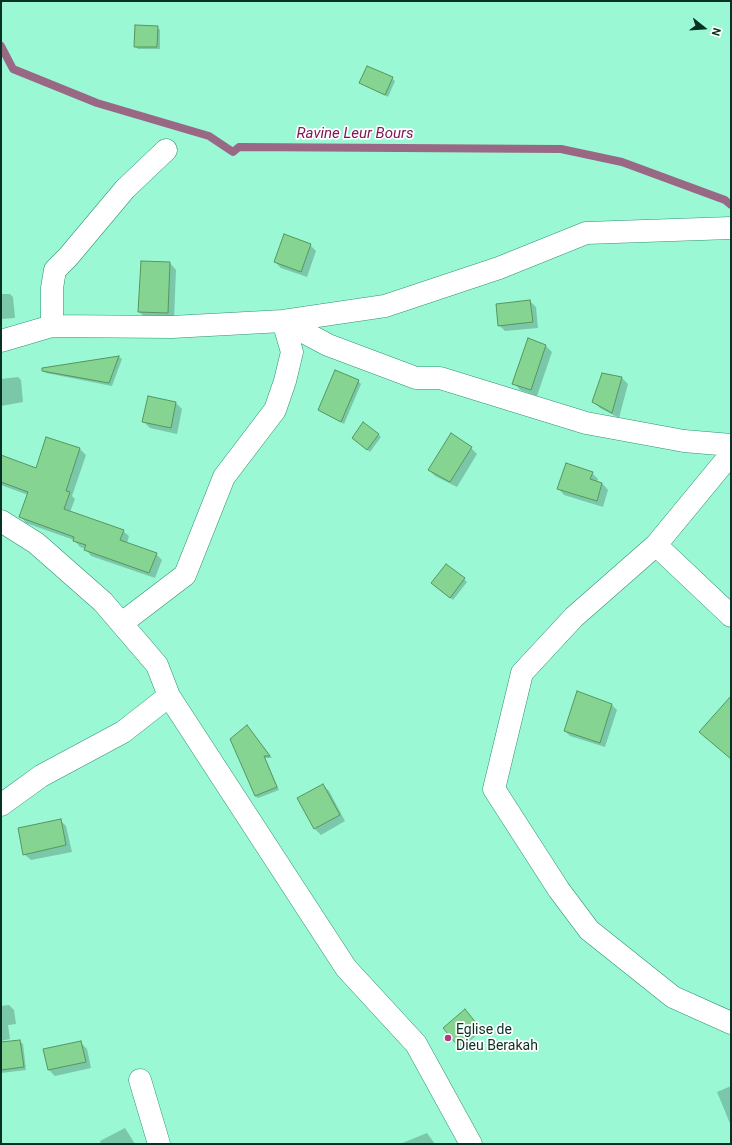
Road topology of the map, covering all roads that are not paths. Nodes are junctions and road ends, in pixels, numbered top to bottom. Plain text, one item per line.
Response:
1 (166, 150) dead end
2 (731, 228) edge
3 (283, 322) junction
4 (52, 326) junction
5 (1, 341) edge
6 (731, 445) edge
7 (731, 454) edge
8 (1, 521) edge
9 (656, 545) junction
10 (731, 616) edge
11 (122, 623) junction
12 (169, 696) junction
13 (1, 806) edge
14 (731, 1023) edge
15 (140, 1080) dead end
16 (159, 1144) edge
17 (472, 1144) edge

1 - 4 street
2 - 3 street
3 - 4 street
3 - 6 street
3 - 11 street
4 - 5 street
7 - 9 street
8 - 11 street
9 - 10 street
9 - 14 street
11 - 12 street
12 - 13 street
12 - 17 street
15 - 16 street

